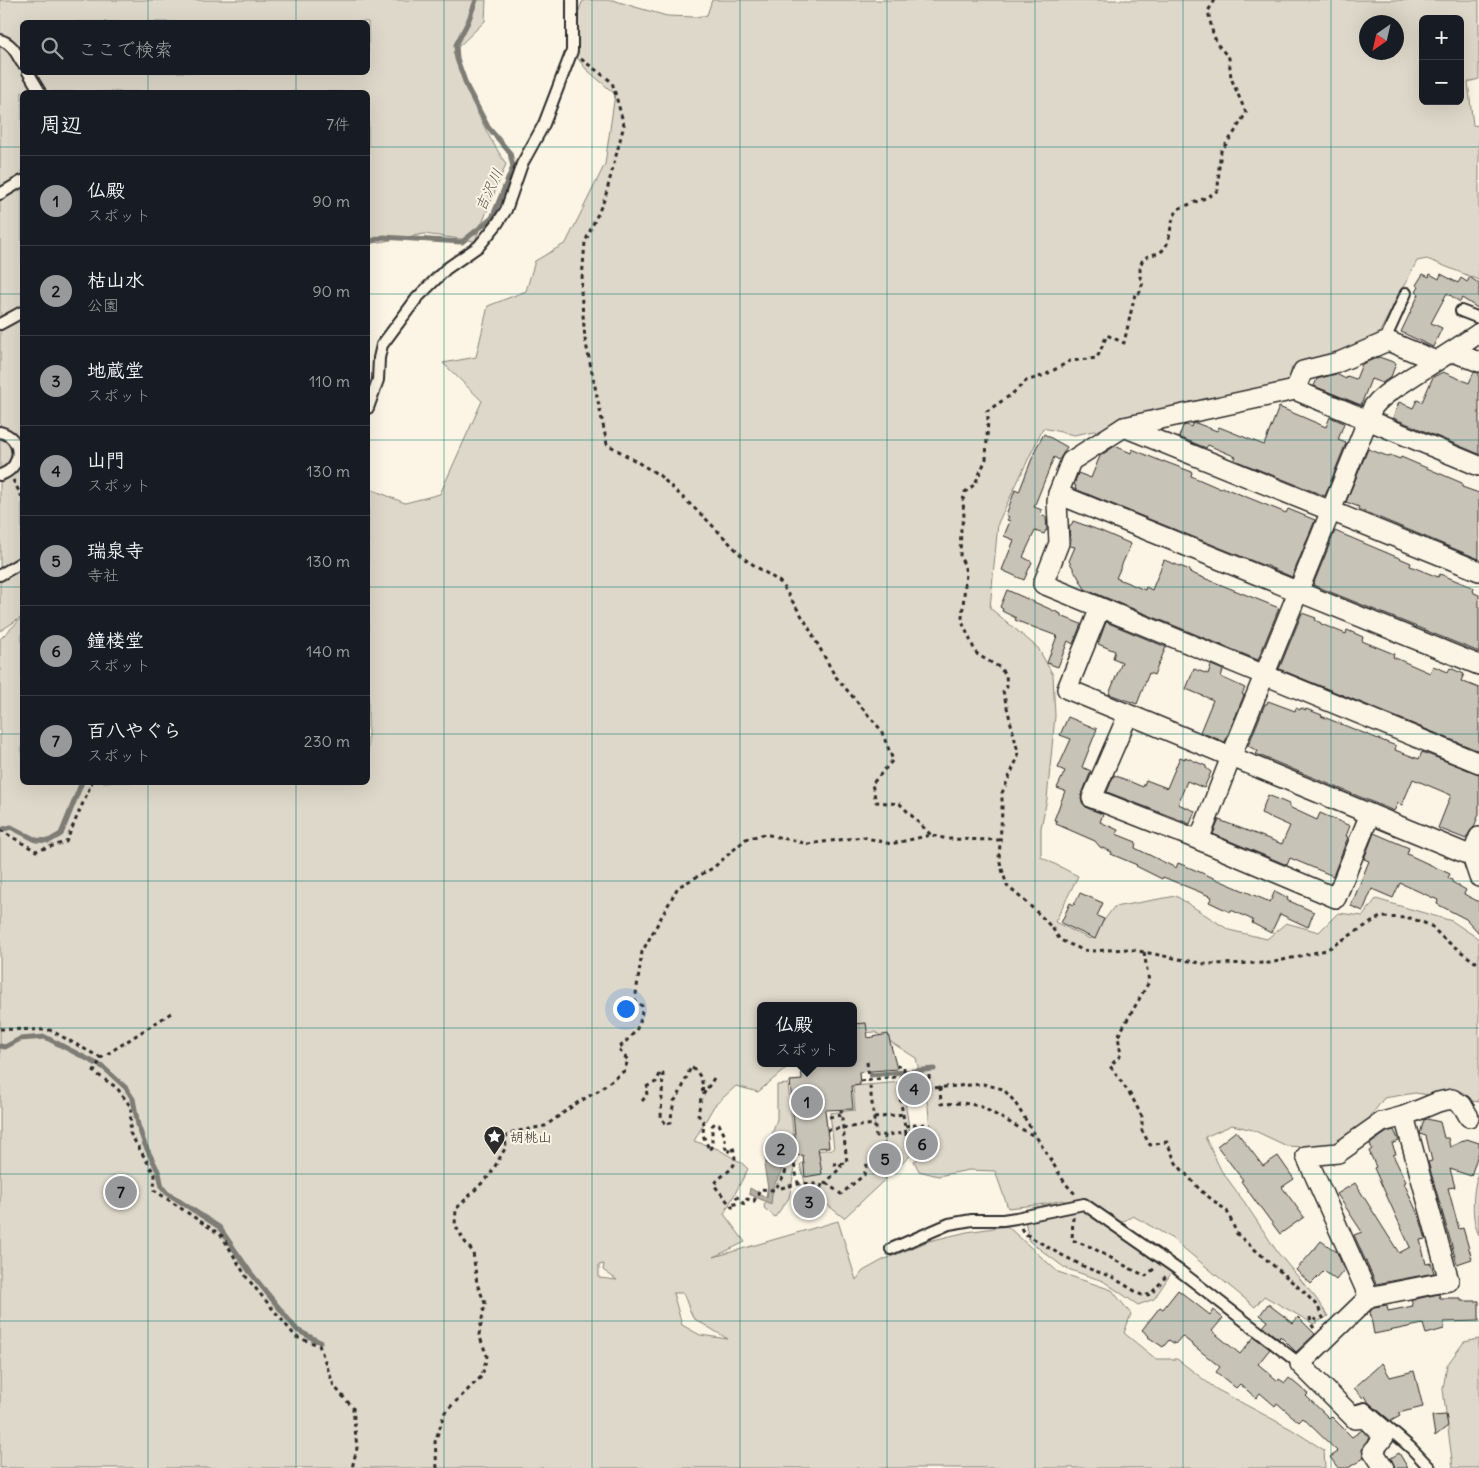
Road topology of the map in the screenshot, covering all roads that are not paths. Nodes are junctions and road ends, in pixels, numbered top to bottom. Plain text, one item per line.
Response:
1 (572, 0) edge
2 (0, 40) edge
3 (20, 59) edge
4 (30, 75) edge
5 (39, 90) edge
6 (20, 182) edge
7 (0, 194) edge
8 (1406, 293) dead end
9 (1461, 311) dead end
10 (20, 313) edge
11 (1479, 318) edge
12 (0, 324) edge
13 (1479, 333) edge
14 (1388, 341) junction
15 (1453, 352) junction
16 (1436, 361) junction
17 (1479, 362) edge
18 (1295, 390) junction
19 (370, 402) edge
20 (1367, 420) junction
21 (1124, 427) junction
22 (0, 432) edge
23 (18, 438) edge
24 (1479, 466) edge
25 (4, 473) edge
26 (1058, 494) junction
27 (1330, 510) junction
28 (20, 563) edge
29 (1479, 571) edge
30 (0, 575) edge
31 (1298, 592) junction
32 (1100, 608) junction
33 (1479, 665) edge
34 (1264, 675) junction
35 (1128, 715) junction
36 (1231, 757) junction
37 (1479, 763) edge
38 (1370, 814) junction
39 (1479, 838) edge
40 (1199, 840) junction
41 (1472, 856) junction
42 (1479, 877) edge
43 (1404, 1116) junction
44 (1470, 1117) dead end
45 (891, 1249) dead end
46 (1369, 1297) junction
47 (1300, 1364) junction
48 (1349, 1412) junction
49 (1384, 1468) edge
50 (1430, 1468) edge

1 - 19 lane
2 - 3 lane
4 - 5 lane
6 - 7 lane
8 - 14 lane
9 - 11 lane
10 - 12 lane
13 - 15 street
14 - 16 street
14 - 18 street
15 - 16 street
15 - 17 street
16 - 20 street
18 - 20 street
18 - 21 street
20 - 24 street
20 - 27 street
21 - 26 street
21 - 27 street
22 - 23 lane
23 - 25 lane
26 - 31 street
26 - 32 street
27 - 29 street
27 - 31 street
28 - 30 lane
31 - 33 street
31 - 34 street
32 - 34 street
32 - 35 street
34 - 36 street
34 - 37 street
35 - 36 street
35 - 40 street
36 - 38 street
36 - 40 street
38 - 40 street
38 - 41 street
39 - 41 street
41 - 42 street
43 - 44 street
43 - 46 street
43 - 46 street
45 - 47 lane
46 - 47 street
47 - 48 street
48 - 49 street
48 - 50 lane

